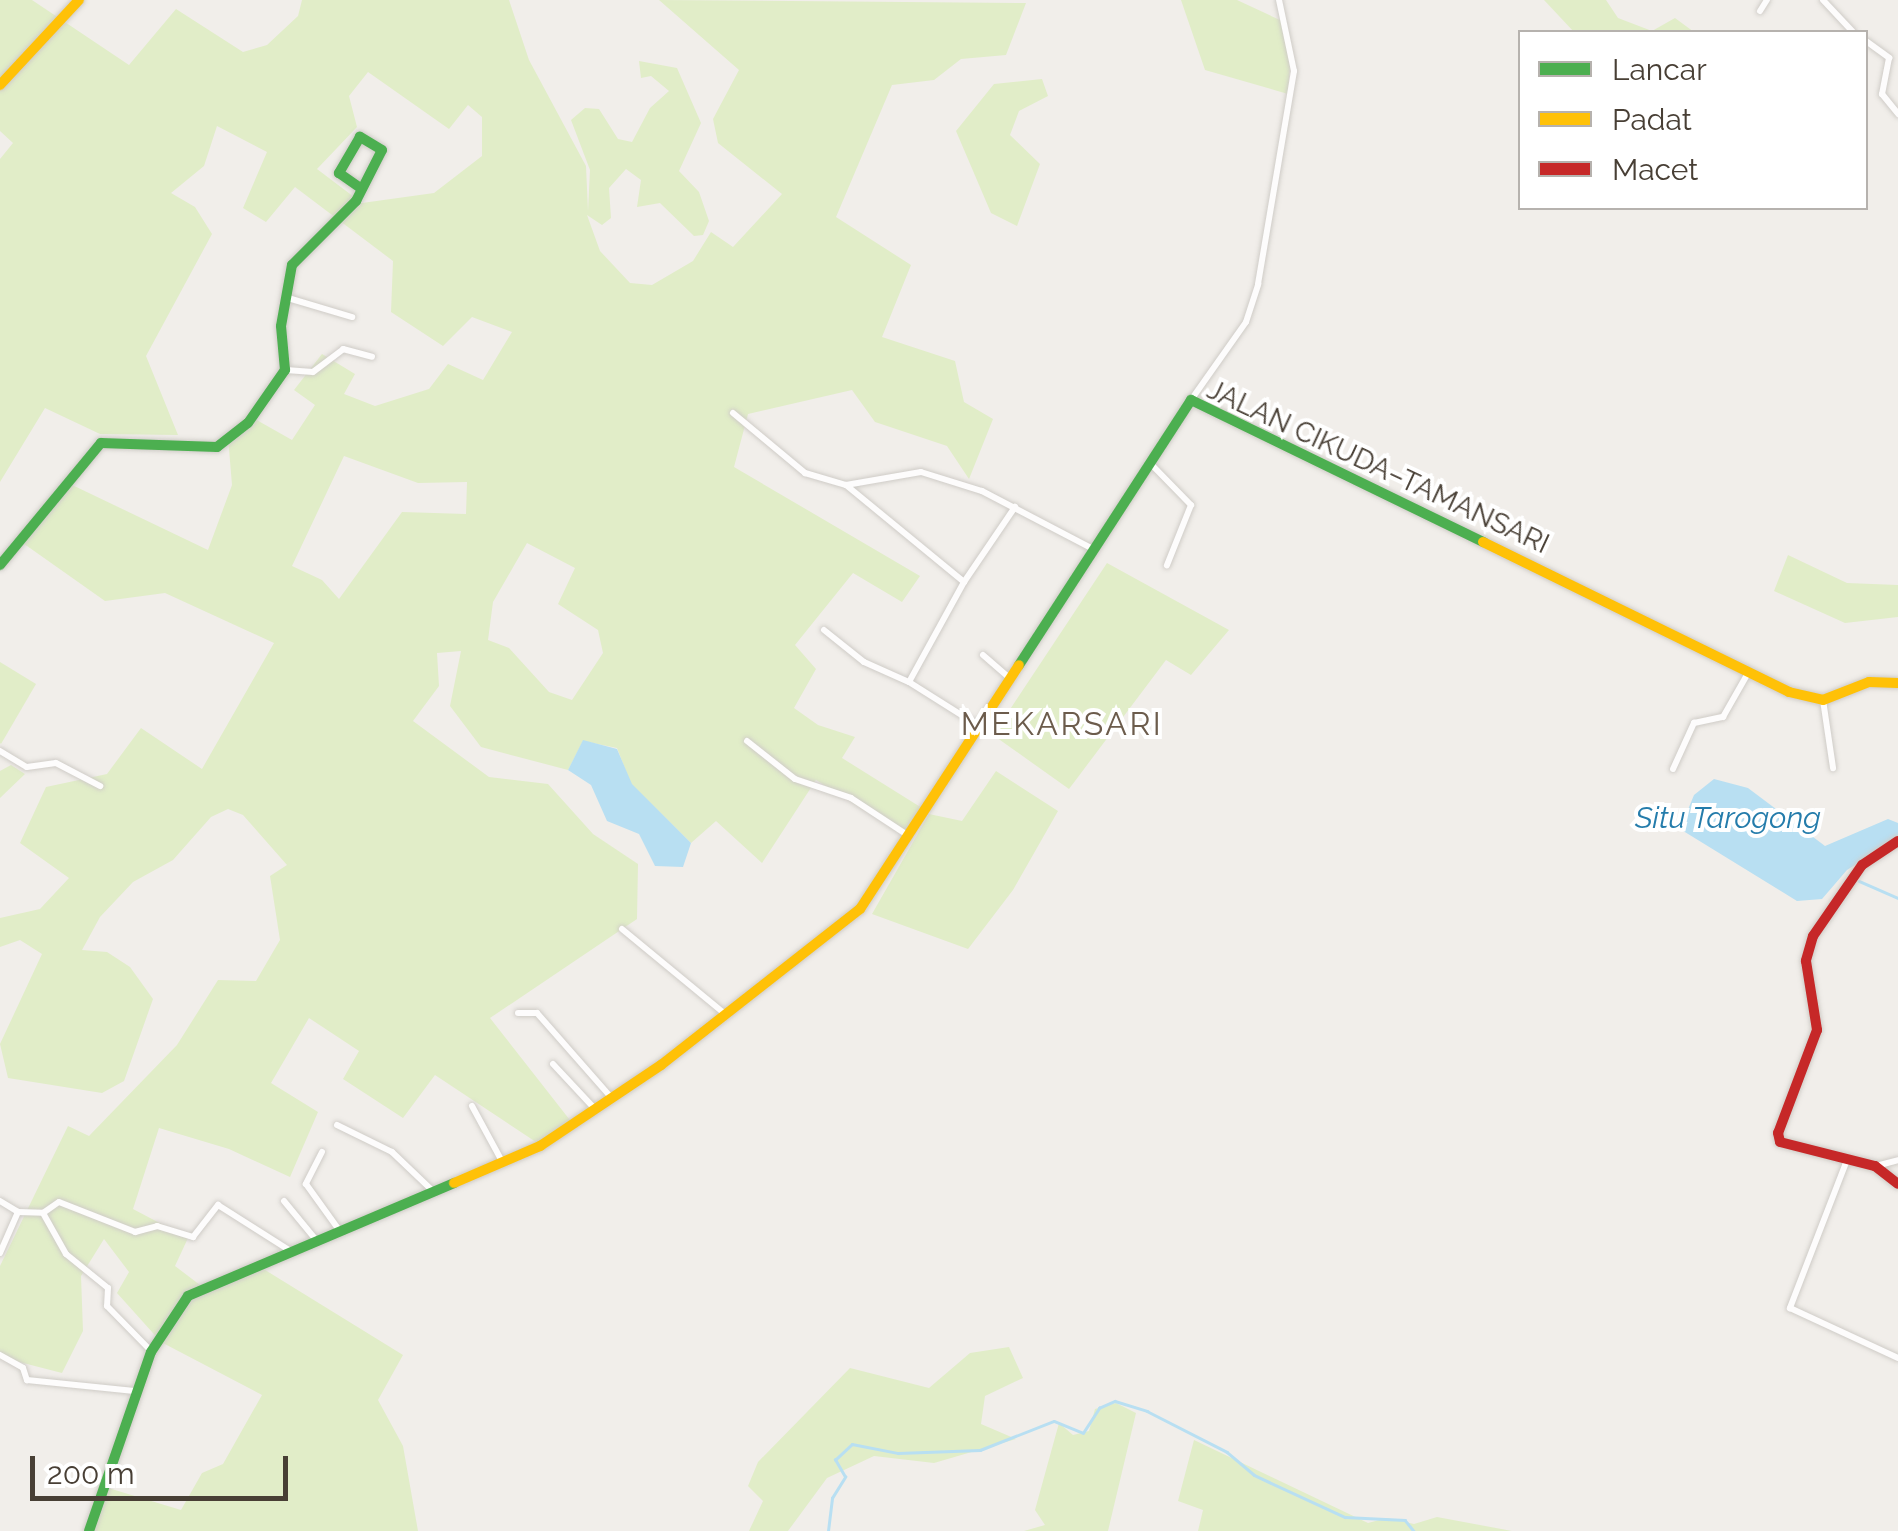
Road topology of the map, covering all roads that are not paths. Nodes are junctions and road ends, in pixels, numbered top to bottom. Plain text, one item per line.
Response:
1 (79, 0) edge
2 (1279, 0) edge
3 (1766, 0) edge
4 (1823, 0) edge
5 (1760, 11) dead end
6 (1851, 30) edge
7 (1868, 42) edge
8 (1894, 57) edge
9 (0, 85) edge
10 (1898, 114) edge
11 (359, 187) junction
12 (288, 298) junction
13 (352, 317) dead end
14 (372, 357) dead end
15 (284, 370) junction
16 (1191, 400) junction
17 (733, 413) dead end
18 (1149, 462) junction
19 (846, 485) junction
20 (1015, 508) junction
21 (1093, 550) junction
22 (0, 565) edge
23 (1167, 565) dead end
24 (964, 582) junction
25 (824, 630) dead end
26 (983, 655) dead end
27 (1748, 672) junction
28 (1011, 679) junction
29 (909, 682) junction
30 (1898, 683) edge
31 (1822, 700) junction
32 (979, 726) junction
33 (748, 741) dead end
34 (0, 752) edge
35 (1833, 768) dead end
36 (1672, 769) dead end
37 (100, 786) dead end
38 (906, 834) junction
39 (1898, 841) edge
40 (622, 930) dead end
41 (518, 1013) dead end
42 (726, 1015) junction
43 (552, 1064) dead end
44 (610, 1096) junction
45 (472, 1106) dead end
46 (594, 1108) junction
47 (338, 1125) dead end
48 (322, 1152) dead end
49 (1847, 1159) junction
50 (1898, 1160) edge
51 (504, 1164) junction
52 (1875, 1166) junction
53 (1898, 1184) edge
54 (434, 1192) junction
55 (284, 1200) dead end
56 (0, 1201) edge
57 (18, 1212) junction
58 (43, 1214) junction
59 (339, 1230) junction
60 (317, 1240) junction
61 (288, 1250) junction
62 (0, 1253) edge
63 (151, 1352) junction
64 (0, 1354) edge
65 (1898, 1358) edge
66 (135, 1391) junction
67 (89, 1531) edge

1 - 9 street
2 - 16 street
3 - 5 street
4 - 6 street
7 - 8 street
8 - 10 street
11 - 11 street
11 - 12 street
12 - 13 street
12 - 15 street
14 - 15 street
15 - 22 street
16 - 18 street, JALAN CIKUDA–TAMANSARI
16 - 27 street, JALAN CIKUDA–TAMANSARI
17 - 19 street
18 - 21 street, JALAN CIKUDA–TAMANSARI
18 - 23 street
19 - 20 street
19 - 24 street
20 - 21 street
20 - 24 street
21 - 28 street, JALAN CIKUDA–TAMANSARI
24 - 29 street
25 - 29 street
26 - 28 street
27 - 31 street, JALAN CIKUDA–TAMANSARI
27 - 36 street
28 - 32 street, JALAN CIKUDA–TAMANSARI
29 - 32 street
30 - 31 street
31 - 35 street
32 - 38 street, JALAN CIKUDA–TAMANSARI
33 - 38 street
34 - 37 street
38 - 42 street, JALAN CIKUDA–TAMANSARI
39 - 49 street
40 - 42 street
41 - 44 street
42 - 44 street, JALAN CIKUDA–TAMANSARI
43 - 46 street
44 - 46 street, JALAN CIKUDA–TAMANSARI
45 - 51 street
46 - 51 street, JALAN CIKUDA–TAMANSARI
47 - 54 street
48 - 59 street
49 - 52 street
49 - 65 street
50 - 52 street
51 - 54 street, JALAN CIKUDA–TAMANSARI
52 - 53 street
54 - 59 street, JALAN CIKUDA–TAMANSARI
55 - 60 street
56 - 57 street
57 - 58 street
57 - 62 street
58 - 61 street
58 - 63 street
59 - 60 street, JALAN CIKUDA–TAMANSARI
60 - 61 street, JALAN CIKUDA–TAMANSARI
61 - 63 street, JALAN CIKUDA–TAMANSARI
63 - 66 street, JALAN CIKUDA–TAMANSARI
64 - 66 street
66 - 67 street, JALAN CIKUDA–TAMANSARI

